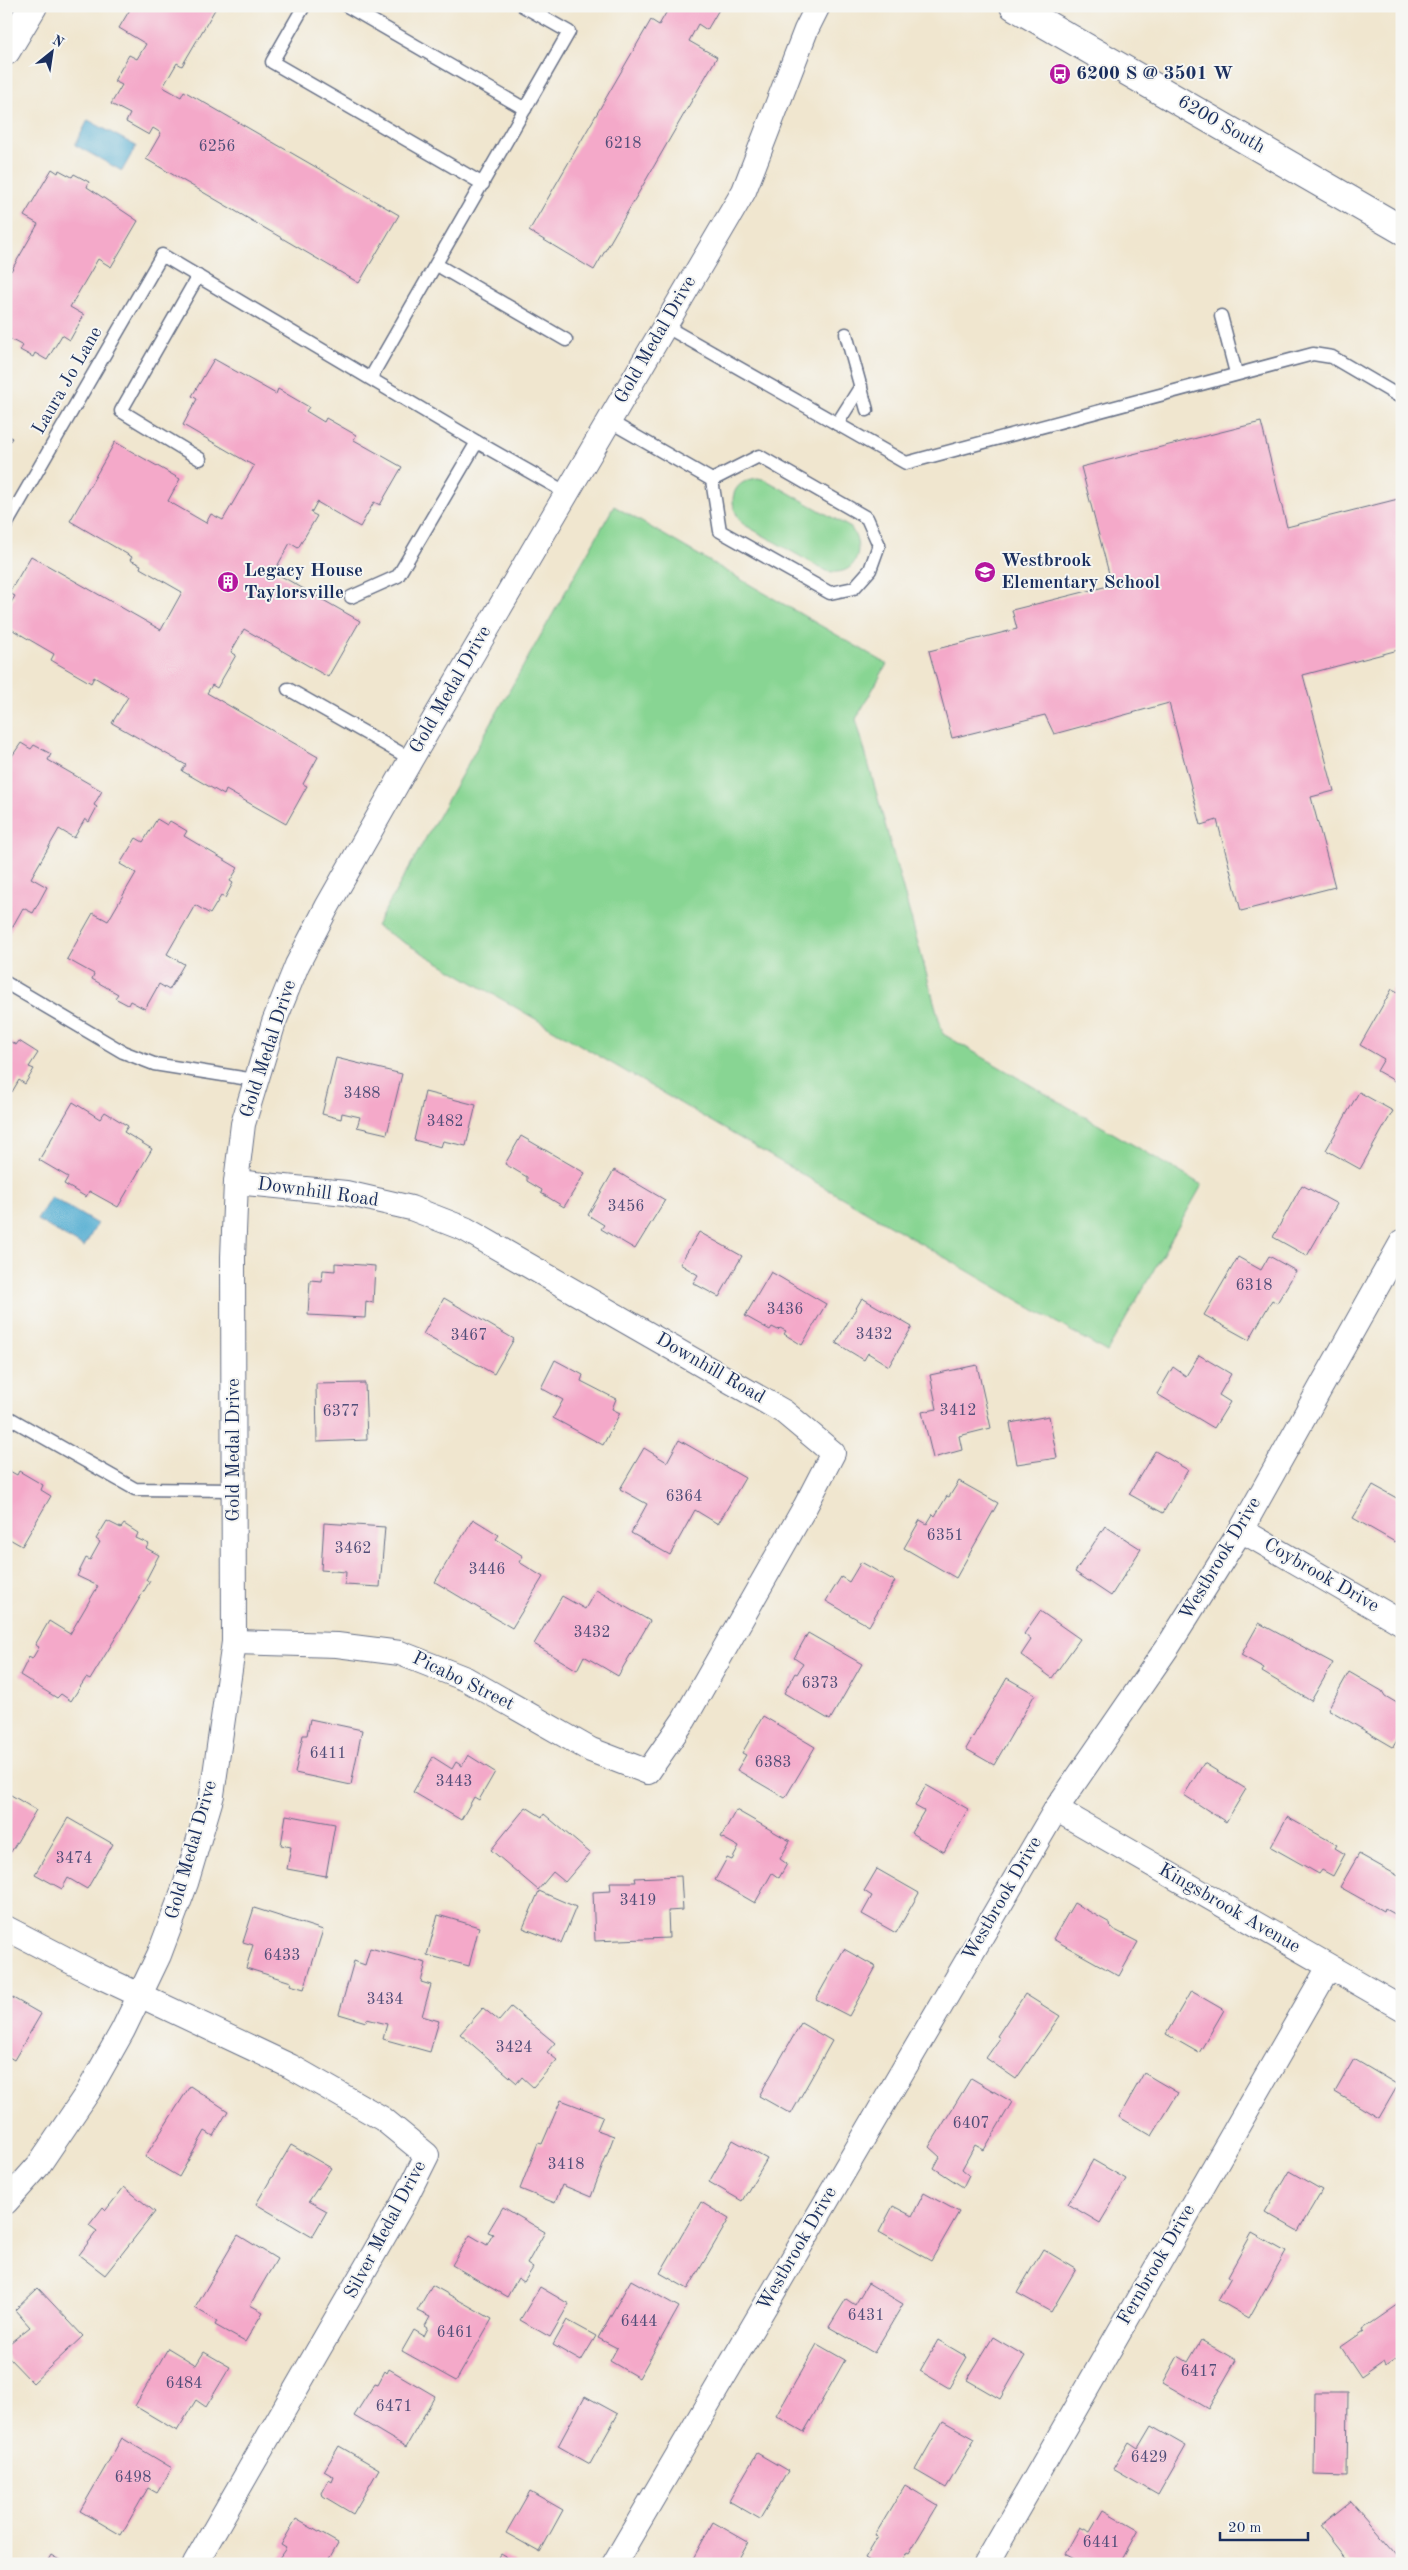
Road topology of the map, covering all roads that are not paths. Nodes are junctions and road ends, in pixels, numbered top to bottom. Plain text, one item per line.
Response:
1 (33, 6) edge
2 (304, 6) edge
3 (347, 6) edge
4 (523, 6) edge
5 (818, 6) edge
6 (1014, 6) edge
7 (6, 52) edge
8 (525, 109) junction
9 (483, 184) junction
10 (1402, 230) edge
11 (437, 265) junction
12 (198, 276) junction
13 (1221, 316) dead end
14 (665, 326) junction
15 (846, 334) dead end
16 (566, 340) dead end
17 (1236, 373) junction
18 (372, 377) junction
19 (861, 386) junction
20 (1402, 398) edge
21 (867, 410) dead end
22 (609, 421) junction
23 (837, 424) junction
24 (476, 442) junction
25 (200, 459) dead end
26 (712, 480) junction
27 (567, 492) junction
28 (6, 525) edge
29 (351, 597) dead end
30 (288, 689) dead end
31 (411, 759) junction
32 (6, 983) edge
33 (255, 1080) junction
34 (236, 1182) junction
35 (1402, 1242) edge
36 (6, 1416) edge
37 (234, 1490) junction
38 (1241, 1530) junction
39 (1402, 1623) edge
40 (234, 1642) junction
41 (648, 1772) joint
42 (1056, 1809) junction
43 (6, 1928) edge
44 (1329, 1966) junction
45 (140, 1995) junction
46 (1402, 2008) edge
47 (6, 2202) edge
48 (195, 2564) edge
49 (614, 2564) edge
50 (986, 2564) edge

1 - 7 main road
2 - 9 lane
3 - 8 lane
4 - 8 lane
5 - 14 street, Gold Medal Drive
6 - 10 main road, 6200 South
8 - 9 lane
9 - 11 lane
11 - 16 lane
11 - 18 lane
12 - 18 lane
12 - 25 lane
12 - 28 lane, Laura Jo Lane
13 - 17 lane
14 - 22 street, Gold Medal Drive
14 - 23 lane
15 - 19 lane
17 - 20 lane
17 - 23 lane
18 - 24 lane
19 - 21 lane
19 - 23 lane
22 - 26 lane
22 - 27 street, Gold Medal Drive
24 - 27 lane
24 - 29 lane
26 - 26 lane
27 - 31 street, Gold Medal Drive
30 - 31 lane
31 - 33 street, Gold Medal Drive
32 - 33 lane
33 - 34 street, Gold Medal Drive
34 - 37 street, Gold Medal Drive
34 - 41 street, Downhill Road
35 - 38 street, Westbrook Drive
36 - 37 lane
37 - 40 street, Gold Medal Drive
38 - 39 street, Coybrook Drive
38 - 42 street, Westbrook Drive
40 - 41 street, Picabo Street
40 - 45 street, Gold Medal Drive
42 - 44 street, Kingsbrook Avenue
42 - 49 street, Westbrook Drive
43 - 45 street
44 - 46 street, Kingsbrook Avenue
44 - 50 street, Fernbrook Drive
45 - 47 street, Gold Medal Drive
45 - 48 street, Silver Medal Drive

